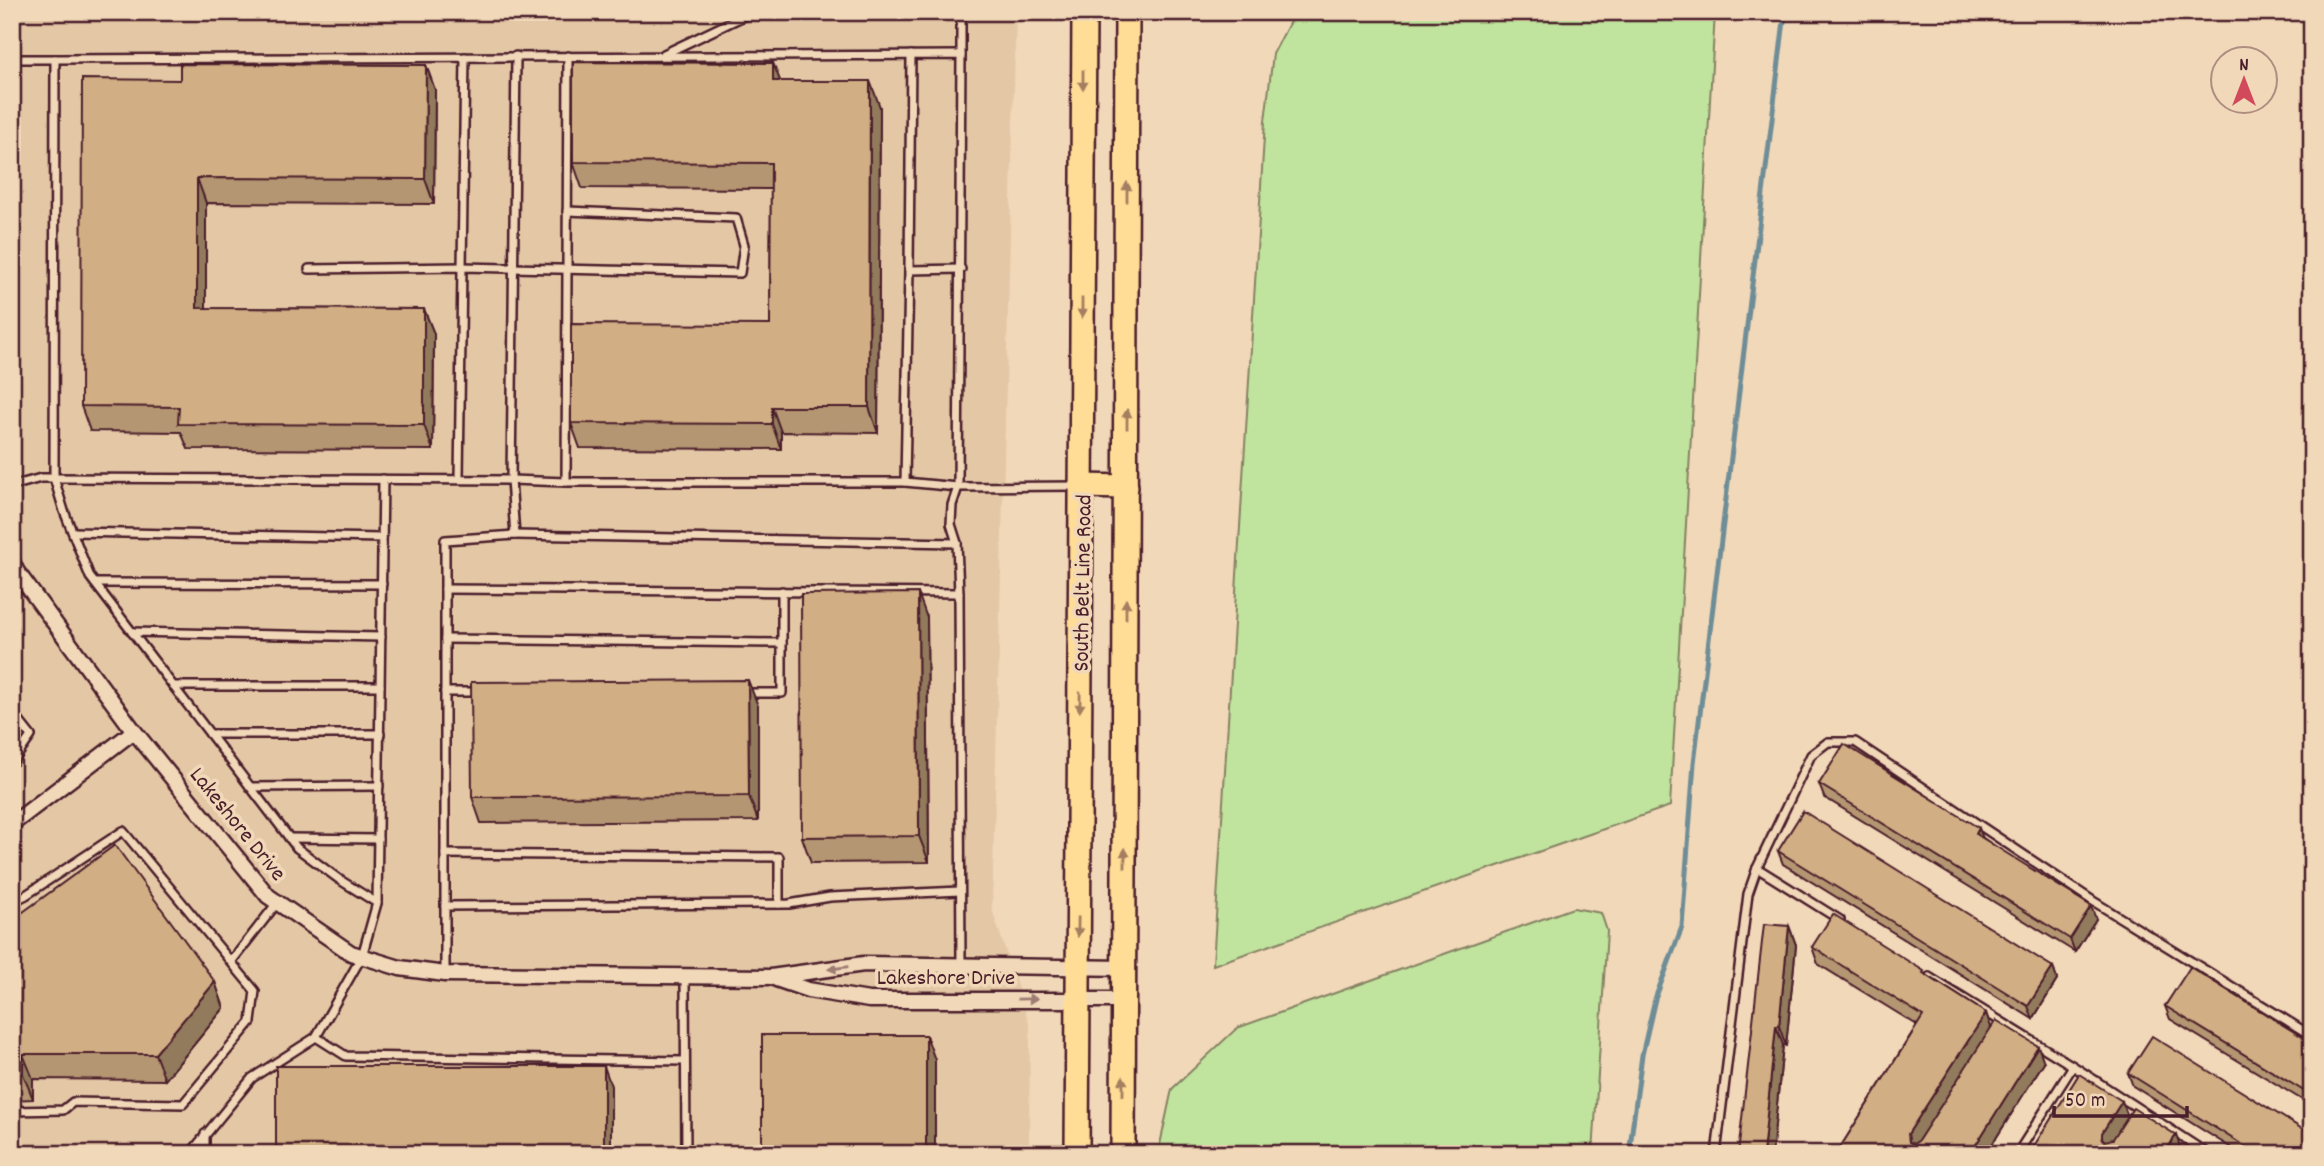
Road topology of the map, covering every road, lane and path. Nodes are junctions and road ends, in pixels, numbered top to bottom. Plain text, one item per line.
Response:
1 (752, 12) edge
2 (961, 12) edge
3 (1084, 12) edge
4 (1127, 12) edge
5 (911, 55) junction
6 (961, 55) junction
7 (659, 56) junction
8 (465, 57) junction
9 (516, 57) junction
10 (568, 57) junction
11 (55, 58) junction
12 (12, 59) edge
13 (567, 211) junction
14 (462, 267) junction
15 (961, 269) junction
16 (309, 270) dead end
17 (513, 270) junction
18 (567, 270) junction
19 (909, 270) junction
20 (54, 478) junction
21 (383, 479) junction
22 (459, 479) junction
23 (511, 480) junction
24 (566, 482) junction
25 (905, 482) junction
26 (12, 486) edge
27 (1082, 486) junction
28 (958, 487) junction
29 (1126, 487) junction
30 (72, 532) junction
31 (515, 536) junction
32 (383, 538) junction
33 (957, 543) junction
34 (12, 562) edge
35 (95, 583) junction
36 (382, 584) junction
37 (445, 589) junction
38 (782, 591) junction
39 (959, 593) junction
40 (132, 632) junction
41 (381, 637) junction
42 (445, 639) junction
43 (782, 643) junction
44 (173, 686) junction
45 (380, 686) junction
46 (445, 692) junction
47 (485, 692) edge
48 (728, 692) edge
49 (12, 712) edge
50 (134, 731) junction
51 (209, 734) junction
52 (380, 734) junction
53 (12, 763) edge
54 (379, 786) junction
55 (250, 787) junction
56 (12, 824) edge
57 (289, 838) junction
58 (378, 839) junction
59 (445, 854) junction
60 (1757, 868) junction
61 (960, 891) junction
62 (12, 902) edge
63 (277, 903) junction
64 (377, 903) junction
65 (779, 904) junction
66 (445, 906) junction
67 (1851, 927) edge
68 (362, 957) junction
69 (231, 962) junction
70 (961, 965) junction
71 (1077, 967) junction
72 (1125, 968) junction
73 (1921, 971) edge
74 (445, 974) junction
75 (685, 976) junction
76 (771, 977) junction
77 (1077, 999) junction
78 (1125, 1000) junction
79 (2003, 1023) junction
80 (1996, 1034) edge
81 (2312, 1036) edge
82 (316, 1037) junction
83 (685, 1061) junction
84 (2073, 1066) junction
85 (2142, 1110) junction
86 (12, 1111) edge
87 (2135, 1121) edge
88 (205, 1134) junction
89 (190, 1154) edge
90 (205, 1154) edge
91 (686, 1154) edge
92 (1077, 1154) edge
93 (1123, 1154) edge
94 (1716, 1154) edge
95 (2017, 1154) edge
96 (2208, 1154) edge

1 - 7 lane
2 - 6 lane
3 -> 27 main road, South Belt Line Road
29 -> 4 main road, South Belt Line Road
5 - 6 lane
5 - 7 lane
5 - 19 lane
6 - 15 lane
7 - 10 lane
8 - 9 lane
8 - 11 lane
8 - 14 lane
9 - 10 lane
9 - 17 lane
10 - 13 lane
11 - 12 lane
11 - 20 lane
13 - 18 lane
13 - 18 lane
14 - 16 lane
14 - 17 lane
14 - 22 lane
15 - 19 lane
15 - 28 lane
17 - 18 lane
17 - 23 lane
18 - 24 lane
19 - 25 lane
20 - 21 lane
20 - 26 lane
20 - 30 lane
21 - 22 lane
21 - 32 lane
22 - 23 lane
23 - 24 lane
23 - 31 lane
24 - 25 lane
25 - 28 lane
27 - 28 lane
27 - 29 main road
27 -> 71 main road, South Belt Line Road
28 - 33 lane
72 -> 29 main road, South Belt Line Road
30 - 32 lane
30 - 35 lane
31 - 33 lane
31 - 37 lane
32 - 36 lane
33 - 39 lane
34 - 50 street, Lakeshore Drive
35 - 36 lane
35 - 40 lane
36 - 41 lane
37 - 38 lane
37 - 42 lane
38 - 39 lane
38 - 43 lane
39 - 61 lane
40 - 41 lane
40 - 44 lane
41 - 45 lane
42 - 43 lane
42 - 46 lane
43 - 48 lane
44 - 45 lane
44 - 51 lane
45 - 52 lane
46 - 47 lane
46 - 59 lane
49 - 53 lane
50 - 56 street
50 - 63 street, Lakeshore Drive
51 - 52 lane
51 - 55 lane
52 - 54 lane
54 - 55 lane
54 - 58 lane
55 - 57 lane
57 - 58 lane
57 - 64 lane
58 - 64 lane
59 - 65 lane
59 - 66 lane
60 - 67 lane
60 - 81 lane
60 - 94 lane
61 - 65 lane
61 - 70 lane
62 - 69 lane
63 - 68 street, Lakeshore Drive
63 - 69 lane
64 - 68 lane
65 - 66 lane
66 - 74 lane
68 - 74 street, Lakeshore Drive
68 - 82 lane
69 - 86 lane
70 - 71 street, Lakeshore Drive
70 -> 76 street, Lakeshore Drive
71 - 72 street, Lakeshore Drive
71 - 77 main road, South Belt Line Road
72 - 78 main road, South Belt Line Road
73 - 79 lane
74 - 75 street, Lakeshore Drive
75 - 76 street, Lakeshore Drive
75 - 83 lane
76 -> 77 street, Lakeshore Drive
77 - 78 street, Lakeshore Drive
77 - 92 main road, South Belt Line Road
93 -> 78 main road, South Belt Line Road
79 - 80 lane
79 - 84 lane
82 - 83 lane
82 - 88 lane
83 - 91 lane
84 - 85 lane
84 - 95 lane
85 - 87 lane
85 - 96 lane
88 - 89 lane
88 - 90 lane

